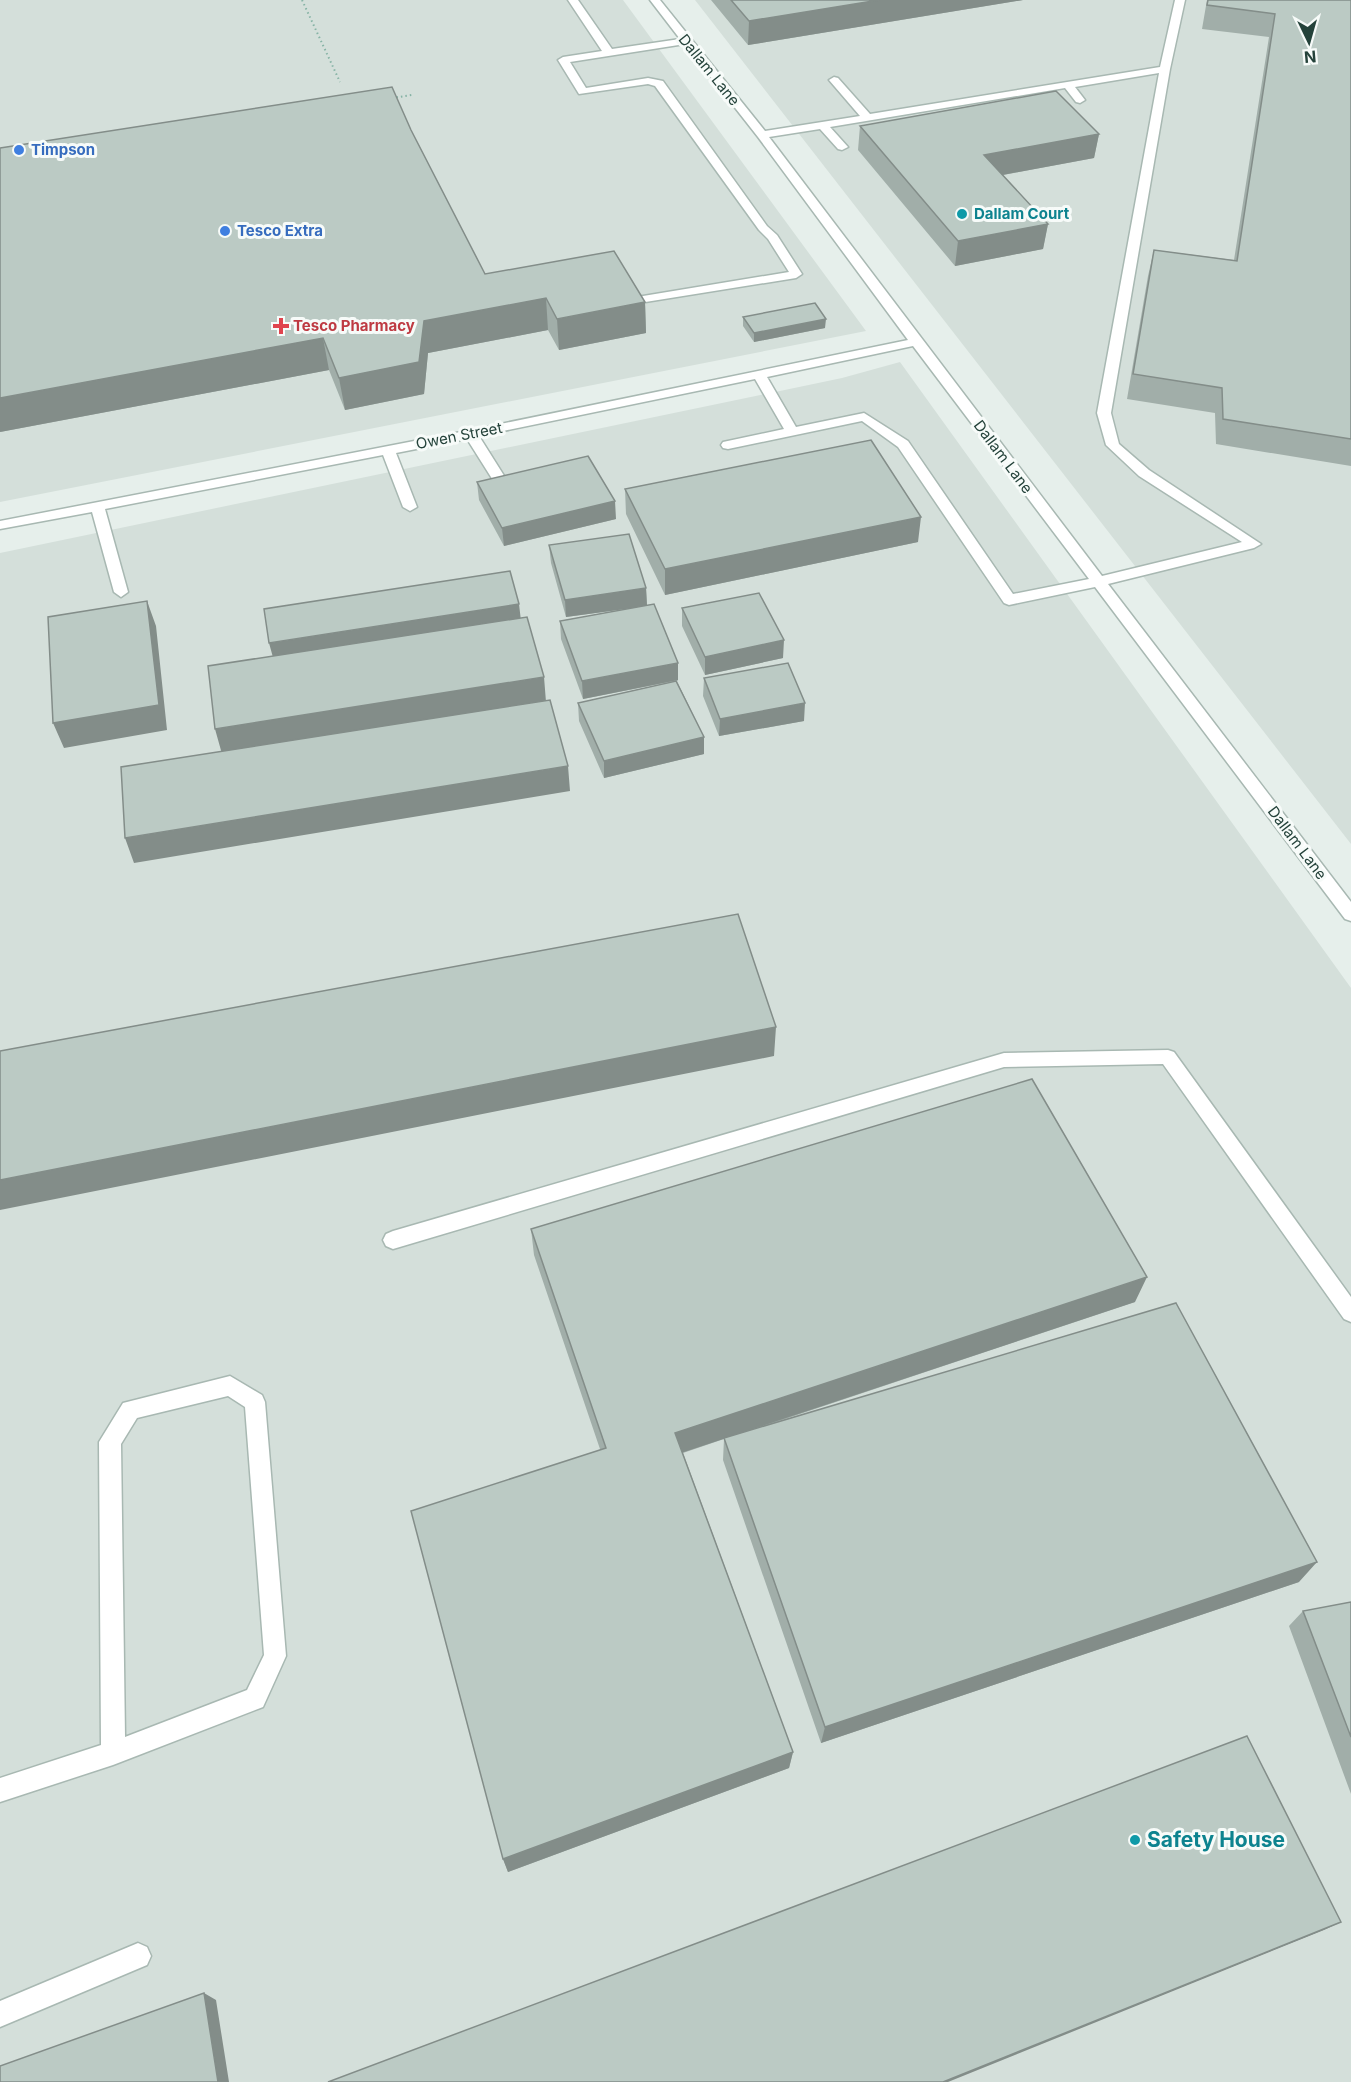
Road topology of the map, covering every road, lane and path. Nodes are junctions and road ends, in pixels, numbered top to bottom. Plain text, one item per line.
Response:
1 (302, 0) edge
2 (573, 0) edge
3 (655, 0) edge
4 (1180, 0) edge
5 (685, 41) junction
6 (609, 53) junction
7 (1165, 69) junction
8 (834, 80) dead end
9 (340, 82) dead end
10 (1069, 86) junction
11 (412, 95) dead end
12 (390, 98) edge
13 (1080, 100) dead end
14 (867, 117) junction
15 (823, 126) junction
16 (762, 135) junction
17 (842, 147) dead end
18 (637, 302) edge
19 (916, 342) junction
20 (759, 374) junction
21 (792, 432) junction
22 (471, 434) junction
23 (728, 445) dead end
24 (388, 450) junction
25 (501, 482) edge
26 (97, 506) junction
27 (410, 507) dead end
28 (0, 525) edge
29 (1098, 582) junction
30 (121, 592) dead end
31 (1351, 914) edge
32 (393, 1240) dead end
33 (1351, 1313) edge
34 (113, 1753) junction
35 (0, 1790) edge
36 (138, 1956) dead end
37 (0, 2013) edge

1 - 9 path
2 - 6 street
3 - 5 street, Dallam Lane
4 - 7 street
5 - 6 street
5 - 16 street, Dallam Lane
6 - 18 street
7 - 10 street
7 - 29 street
8 - 14 street
10 - 13 street
10 - 14 street
11 - 12 path
14 - 15 street
15 - 16 street
15 - 17 street
16 - 19 street, Dallam Lane
19 - 20 street, Owen Street
19 - 29 street, Dallam Lane
20 - 21 street
20 - 22 street, Owen Street
21 - 23 street
21 - 29 street
22 - 24 street, Owen Street
22 - 25 street
24 - 26 street, Owen Street
24 - 27 street
26 - 28 street, Owen Street
26 - 30 street
29 - 31 street, Dallam Lane
32 - 33 street
34 - 34 street
34 - 35 street
36 - 37 street

